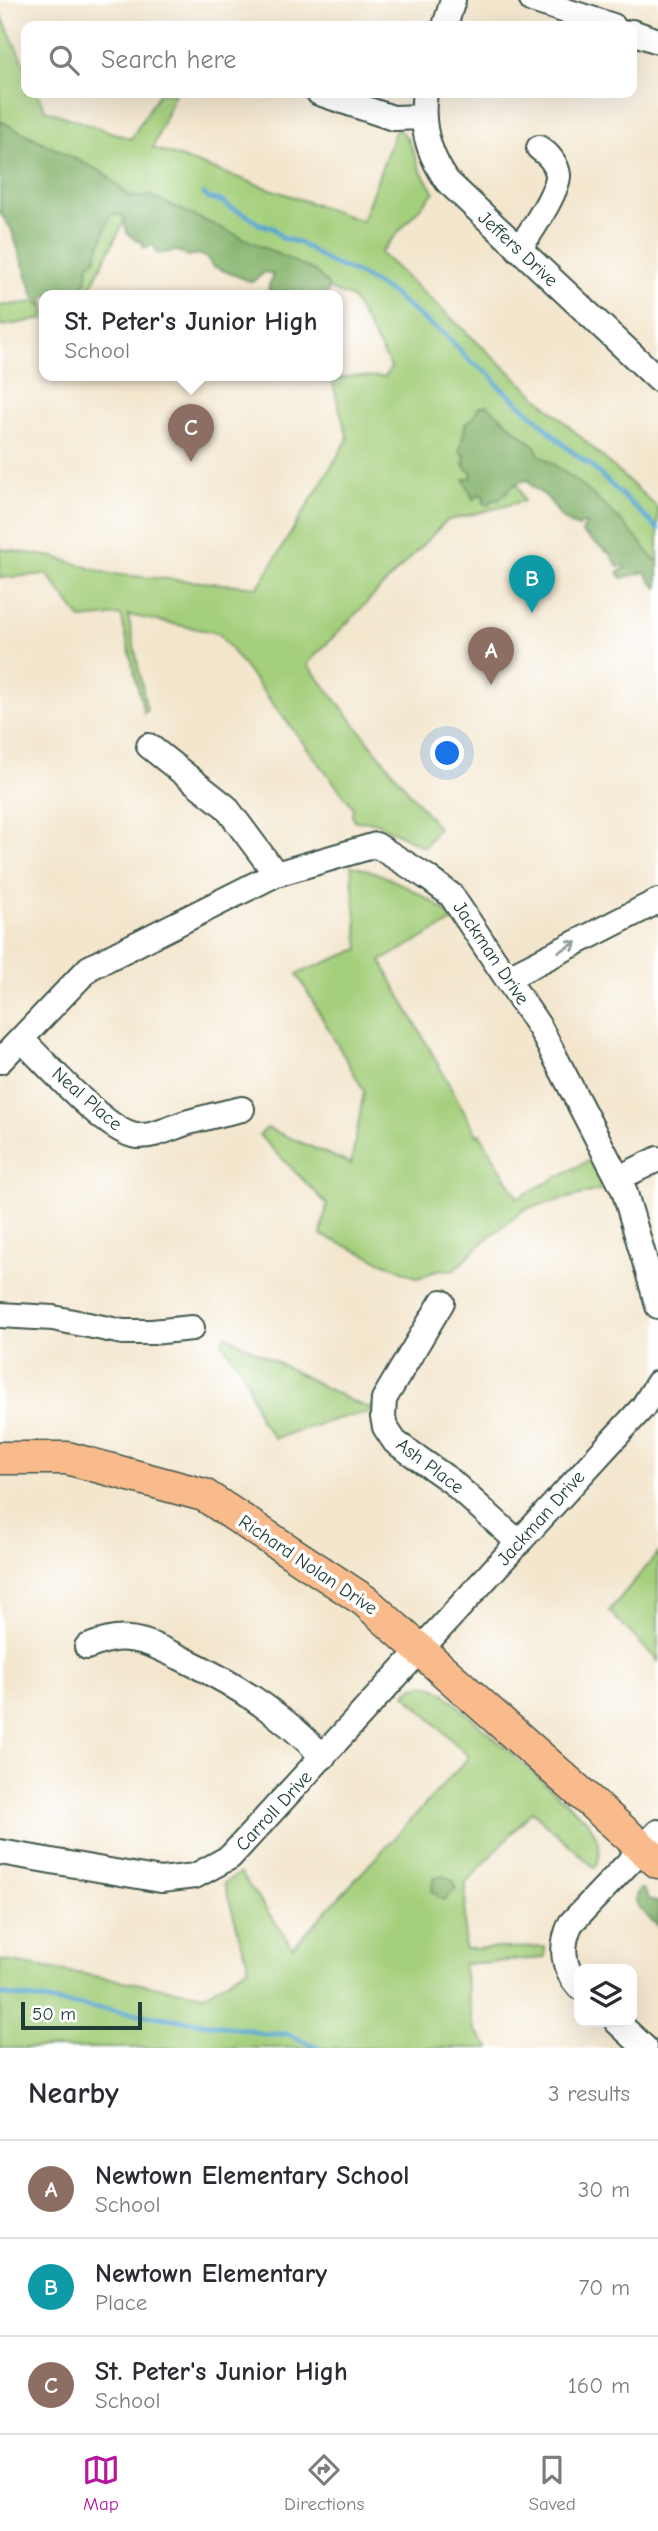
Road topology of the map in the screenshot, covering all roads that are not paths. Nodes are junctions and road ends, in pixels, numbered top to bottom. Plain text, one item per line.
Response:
1 (453, 0) edge
2 (532, 0) edge
3 (447, 21) edge
4 (597, 21) edge
5 (637, 34) edge
6 (658, 41) edge
7 (334, 98) edge
8 (425, 105) edge
9 (539, 148) dead end
10 (518, 249) junction
11 (655, 368) edge
12 (149, 746) dead end
13 (276, 874) junction
14 (658, 901) edge
15 (507, 978) junction
16 (21, 1039) junction
17 (0, 1061) edge
18 (242, 1109) dead end
19 (658, 1159) edge
20 (619, 1178) junction
21 (442, 1302) dead end
22 (658, 1306) edge
23 (0, 1315) edge
24 (192, 1328) dead end
25 (658, 1384) edge
26 (0, 1458) edge
27 (519, 1543) junction
28 (87, 1647) dead end
29 (421, 1650) junction
30 (323, 1757) junction
31 (653, 1847) edge
32 (0, 1852) edge
33 (574, 1978) edge
34 (622, 2027) edge
35 (645, 2048) edge

1 - 3 street
2 - 4 street
5 - 6 street
7 - 8 street
8 - 10 street, Jeffers Drive
9 - 10 street
10 - 11 street, Jeffers Drive
12 - 13 street
13 - 15 street, Jackman Drive
13 - 16 street, Jackman Drive
15 -> 14 street
15 - 20 street, Jackman Drive
16 - 17 street, Jackman Drive
16 - 18 street, Neal Place
19 - 20 street
20 - 22 street, Jackman Drive
21 - 27 street, Ash Place
23 - 24 street
25 - 27 street, Jackman Drive
26 - 29 main road, Richard Nolan Drive
27 - 29 street, Jackman Drive
28 - 30 street
29 - 30 street, Carroll Drive
29 - 31 main road, Richard Nolan Drive
30 - 32 street, Carroll Drive
31 - 33 street
34 - 35 street

